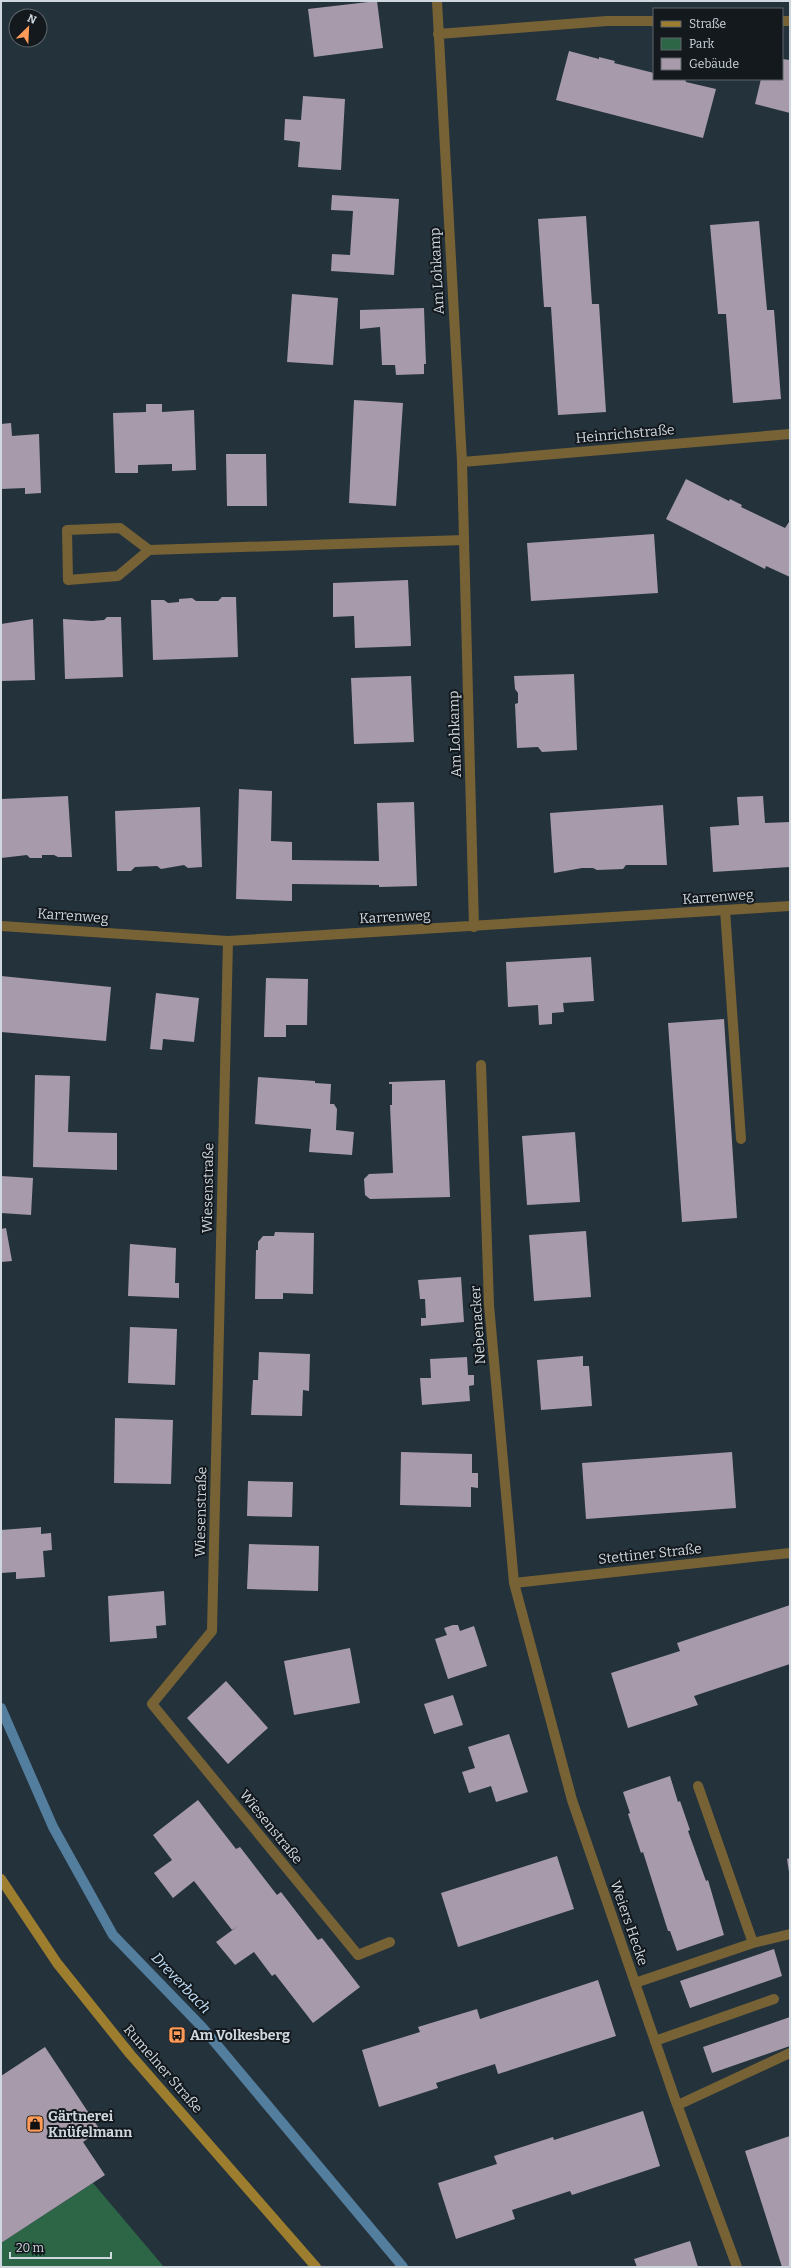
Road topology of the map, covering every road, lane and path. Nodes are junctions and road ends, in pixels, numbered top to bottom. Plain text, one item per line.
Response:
1 (437, 1) edge
2 (653, 21) edge
3 (438, 34) junction
4 (790, 434) edge
5 (462, 462) junction
6 (464, 540) junction
7 (149, 550) junction
8 (790, 906) edge
9 (725, 910) junction
10 (1, 926) edge
11 (474, 927) junction
12 (228, 940) junction
13 (481, 1065) dead end
14 (741, 1139) dead end
15 (790, 1553) edge
16 (514, 1583) junction
17 (698, 1786) dead end
18 (1, 1879) edge
19 (790, 1934) edge
20 (390, 1942) dead end
21 (753, 1943) junction
22 (635, 1983) junction
23 (774, 1999) dead end
24 (655, 2041) junction
25 (790, 2053) edge
26 (678, 2105) junction
27 (316, 2267) edge
28 (737, 2267) edge

1 - 3 street, Am Lohkamp
2 - 3 street
3 - 5 street, Am Lohkamp
4 - 5 street, Heinrichstraße
5 - 6 street, Am Lohkamp
6 - 7 street
6 - 11 street, Am Lohkamp
7 - 7 street
8 - 9 street, Karrenweg
9 - 11 street, Karrenweg
9 - 14 street
10 - 12 street, Karrenweg
11 - 12 street, Karrenweg
12 - 20 street, Wiesenstraße
13 - 16 street, Nebenacker
15 - 16 street, Stettiner Straße
16 - 22 street, Weiers Hecke
17 - 21 street
18 - 27 street, Rumelner Straße
19 - 21 street
21 - 22 street
22 - 24 street, Weiers Hecke
23 - 24 street
24 - 26 street, Weiers Hecke
25 - 26 street
26 - 28 street, Weiers Hecke

